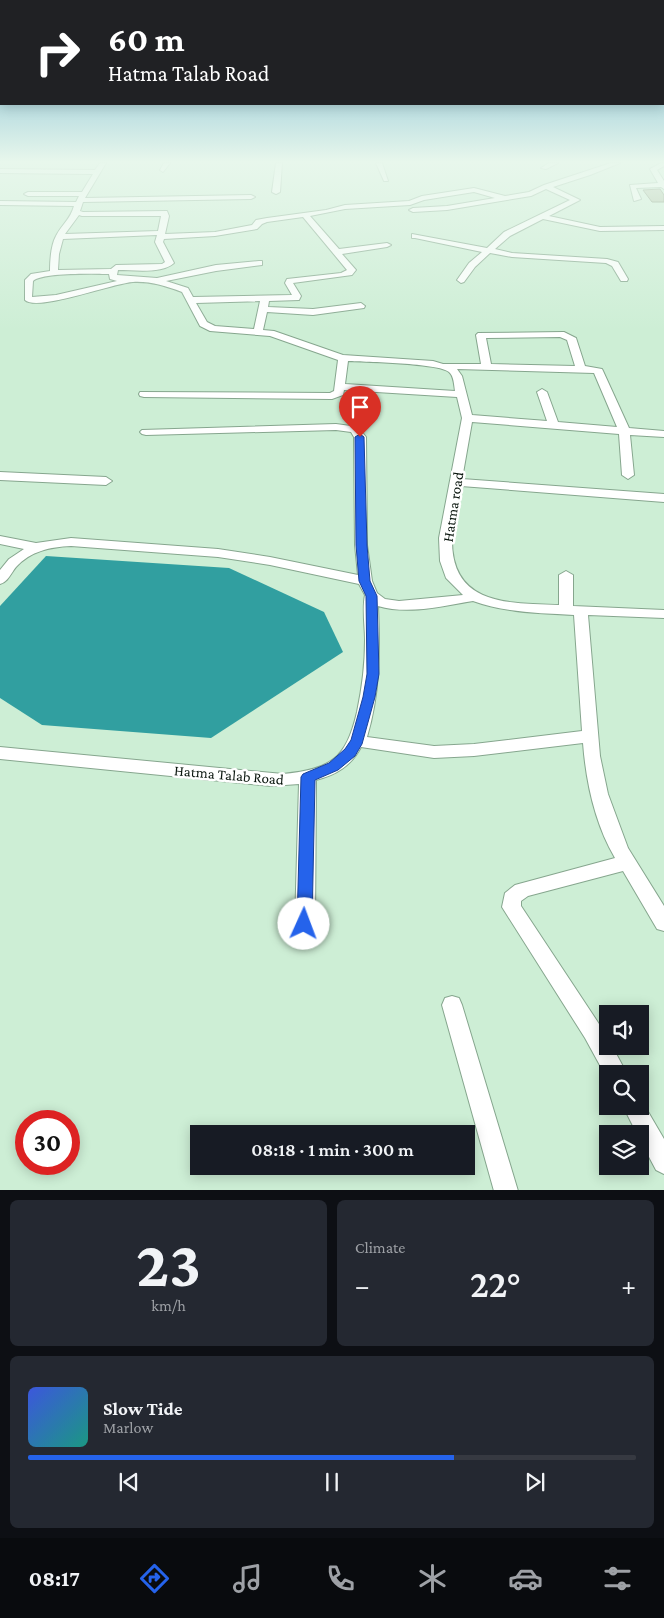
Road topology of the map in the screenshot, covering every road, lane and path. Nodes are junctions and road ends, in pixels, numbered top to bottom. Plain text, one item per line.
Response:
1 (71, 219) edge
2 (164, 219) edge
3 (280, 219) edge
4 (308, 219) edge
5 (539, 219) edge
6 (550, 219) edge
7 (664, 228) edge
8 (160, 235) junction
9 (415, 236) dead end
10 (60, 237) junction
11 (388, 245) dead end
12 (488, 251) junction
13 (336, 252) junction
14 (259, 263) dead end
15 (113, 270) junction
16 (54, 273) junction
17 (132, 279) junction
18 (624, 279) dead end
19 (155, 280) junction
20 (461, 280) dead end
21 (265, 298) junction
22 (191, 300) junction
23 (361, 306) dead end
24 (263, 309) junction
25 (258, 332) junction
26 (343, 358) junction
27 (486, 366) junction
28 (448, 368) junction
29 (580, 369) junction
30 (340, 387) junction
31 (542, 392) dead end
32 (144, 394) dead end
33 (462, 394) junction
34 (468, 418) junction
35 (554, 425) junction
36 (624, 430) junction
37 (146, 432) dead end
38 (664, 434) edge
39 (628, 475) dead end
40 (0, 476) edge
41 (106, 481) dead end
42 (456, 482) junction
43 (664, 498) edge
44 (0, 540) edge
45 (35, 546) junction
46 (1, 575) edge
47 (566, 575) dead end
48 (365, 581) junction
49 (371, 596) junction
50 (474, 597) junction
51 (574, 610) junction
52 (664, 614) edge
53 (590, 736) junction
54 (357, 741) junction
55 (0, 753) edge
56 (308, 777) junction
57 (628, 862) junction
58 (661, 912) edge
59 (304, 924) dead end
60 (452, 1005) dead end
61 (611, 1065) edge
62 (639, 1115) edge
63 (664, 1162) edge
64 (506, 1190) edge

1 - 10 street
2 - 8 street
3 - 8 street
4 - 13 street
5 - 12 street
6 - 7 street
8 - 10 street
8 - 15 street
9 - 12 street
10 - 16 street
11 - 13 street
12 - 18 street
12 - 20 street
13 - 21 street
14 - 19 street
15 - 16 street
15 - 17 street
16 - 17 street
17 - 19 street
19 - 22 street
21 - 22 street
21 - 24 street
22 - 25 street
23 - 24 street
24 - 25 street
25 - 26 street
26 - 28 street
26 - 30 street
27 - 28 street
27 - 29 street
27 - 29 street
28 - 33 street, Hatma road
29 - 36 street
30 - 32 street
30 - 33 street
31 - 35 street
33 - 34 street, Hatma road
34 - 35 street
34 - 42 street, Hatma road
35 - 36 street
36 - 38 street
36 - 39 street
37 - 48 street, Hatma Talab Road
40 - 41 street
42 - 43 street
42 - 50 street, Hatma road
44 - 45 street
45 - 46 street
45 - 48 street
47 - 51 street
48 - 49 street, Hatma Talab Road
49 - 50 street
49 - 54 street, Hatma Talab Road
50 - 51 street, Hatma road
51 - 52 street, Hatma road
51 - 53 street
53 - 54 street
53 - 57 street
54 - 56 street, Hatma Talab Road
55 - 56 street, Hatma Talab Road
56 - 59 street
57 - 58 street
57 - 61 street
60 - 64 street
62 - 63 street

